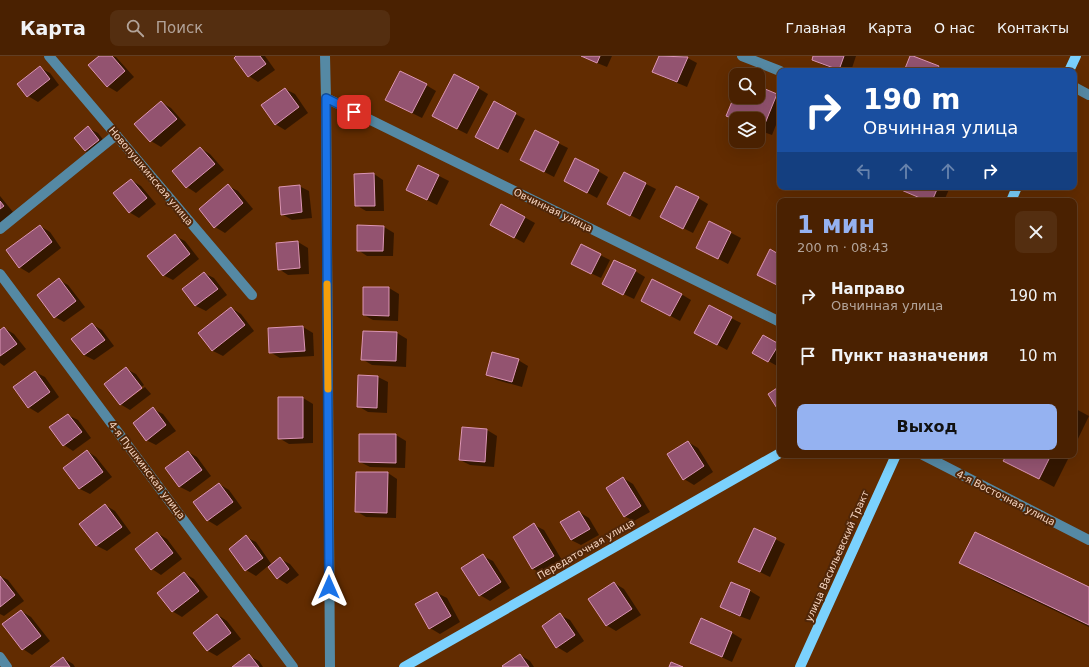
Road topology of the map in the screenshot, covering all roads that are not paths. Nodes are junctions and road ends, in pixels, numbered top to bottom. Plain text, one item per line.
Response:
1 (49, 56) edge
2 (742, 56) edge
3 (1076, 56) edge
4 (325, 57) edge
5 (1070, 68) edge
6 (777, 70) edge
7 (1077, 89) edge
8 (1089, 95) edge
9 (326, 98) junction
10 (116, 135) junction
11 (0, 229) edge
12 (0, 274) edge
13 (252, 295) dead end
14 (777, 321) edge
15 (777, 455) edge
16 (895, 458) edge
17 (929, 458) edge
18 (1089, 540) edge
19 (0, 657) edge
20 (7, 667) edge
21 (293, 667) edge
22 (330, 667) edge
23 (404, 667) edge
24 (800, 667) edge

1 - 10 street, Новопушкинская улица
2 - 6 street
3 - 5 main road
4 - 9 street
7 - 8 street
9 - 14 street, Овчинная улица
9 - 22 street
10 - 11 street
10 - 13 street, Новопушкинская улица
12 - 21 street, 4-я Пушкинская улица
15 - 23 main road, Передаточная улица
16 - 24 main road, улица Васильевский Тракт
17 - 18 street, 4-я Восточная улица
19 - 20 street

